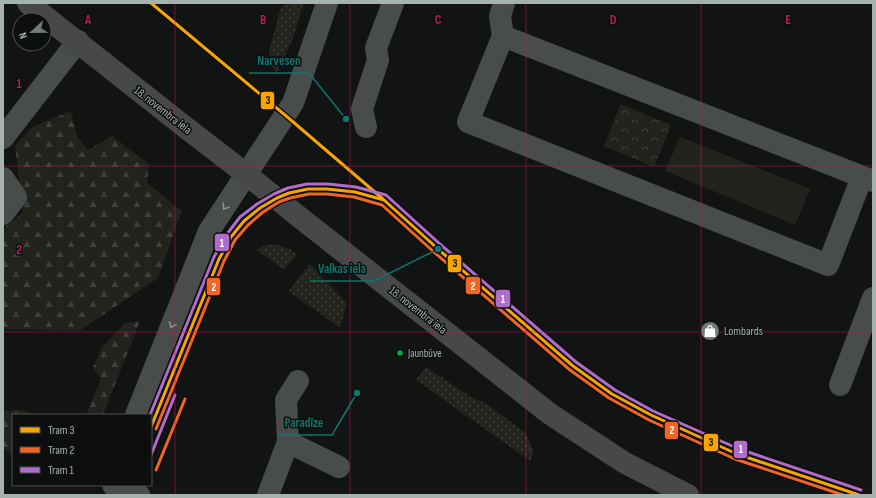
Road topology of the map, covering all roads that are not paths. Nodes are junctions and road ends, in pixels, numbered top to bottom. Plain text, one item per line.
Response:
1 (28, 3) edge
2 (327, 3) edge
3 (393, 3) edge
4 (504, 3) edge
5 (503, 36) junction
6 (78, 42) junction
7 (366, 127) dead end
8 (3, 138) edge
9 (246, 174) junction
10 (3, 178) edge
11 (868, 179) edge
12 (3, 214) edge
13 (873, 298) edge
14 (298, 381) dead end
15 (840, 385) dead end
16 (136, 414) edge
17 (288, 442) junction
18 (339, 467) dead end
19 (116, 486) edge
20 (139, 495) edge
21 (268, 495) edge
22 (688, 495) edge

1 - 6 main road, 18. novembra iela
2 - 9 street
3 - 7 street
4 - 5 street
5 - 11 street
5 - 11 street
6 - 8 street
6 - 9 main road, 18. novembra iela
9 -> 16 street
9 - 22 main road, 18. novembra iela
10 - 12 street
13 - 15 street
14 - 17 street
17 - 18 street
17 - 21 street
19 - 20 street

